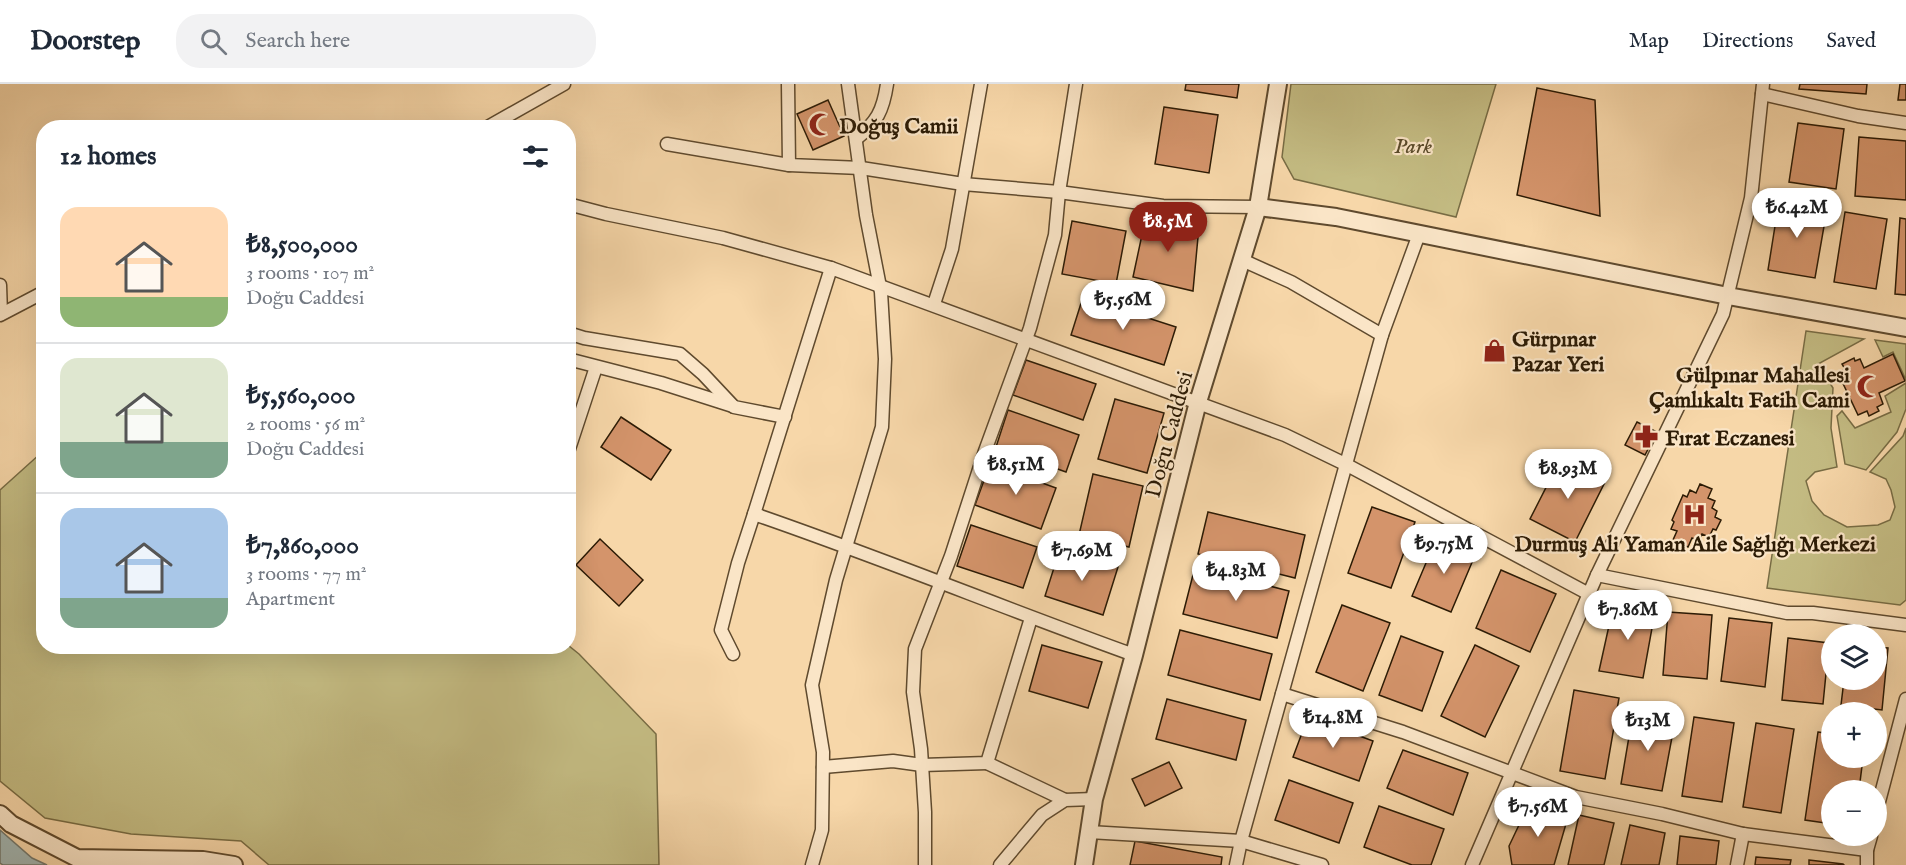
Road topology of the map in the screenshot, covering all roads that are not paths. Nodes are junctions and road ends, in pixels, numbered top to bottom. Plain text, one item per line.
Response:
1 (564, 84) edge
2 (788, 84) edge
3 (848, 84) edge
4 (887, 84) edge
5 (981, 84) edge
6 (1076, 84) edge
7 (1278, 84) edge
8 (1763, 89) edge
9 (500, 120) edge
10 (1906, 123) edge
11 (856, 139) junction
12 (668, 144) dead end
13 (789, 165) junction
14 (861, 168) junction
15 (963, 184) junction
16 (1059, 192) junction
17 (576, 206) edge
18 (1258, 207) junction
19 (1419, 234) junction
20 (1242, 260) junction
21 (831, 268) junction
22 (879, 284) junction
23 (0, 285) edge
24 (36, 296) edge
25 (1728, 296) junction
26 (934, 304) junction
27 (1, 314) edge
28 (1906, 328) edge
29 (1382, 335) junction
30 (576, 336) edge
31 (1026, 339) junction
32 (576, 361) edge
33 (596, 366) junction
34 (1198, 402) junction
35 (734, 407) junction
36 (785, 417) junction
37 (576, 427) edge
38 (1347, 465) junction
39 (754, 514) junction
40 (847, 546) junction
41 (1597, 574) junction
42 (940, 584) junction
43 (1589, 594) junction
44 (1031, 618) junction
45 (1906, 625) edge
46 (733, 654) dead end
47 (1134, 655) junction
48 (1282, 694) junction
49 (1906, 699) edge
50 (987, 763) junction
51 (922, 765) junction
52 (823, 767) junction
53 (1511, 773) junction
54 (1885, 780) edge
55 (1094, 799) junction
56 (1065, 800) junction
57 (0, 814) edge
58 (1089, 832) junction
59 (1743, 834) junction
60 (1241, 841) junction
61 (1868, 846) edge
62 (1867, 850) junction
63 (1080, 862) edge
64 (1476, 863) edge
65 (234, 865) edge
66 (812, 865) edge
67 (925, 865) edge
68 (1000, 865) edge
69 (1236, 865) edge
70 (1322, 865) edge
71 (1737, 865) edge
72 (1867, 865) edge

1 - 9 street
2 - 13 street
3 - 11 street
4 - 11 street
5 - 15 street
6 - 16 street
7 - 18 street, Doğu Caddesi
8 - 10 street
8 - 25 street
11 - 14 street
12 - 13 street
13 - 14 street
14 - 15 street
14 - 22 street
15 - 16 street
15 - 26 street
16 - 18 street
16 - 31 street
17 - 21 street
18 - 19 street
18 - 20 street, Doğu Caddesi
19 - 25 street
19 - 29 street
20 - 29 street
20 - 34 street, Doğu Caddesi
21 - 22 street
21 - 36 street
22 - 26 street
22 - 40 street
23 - 27 street
24 - 27 street
25 - 28 street
25 - 41 street
26 - 31 street
29 - 38 street
30 - 35 street
31 - 34 street
31 - 42 street
32 - 33 street
33 - 35 street
33 - 37 street
34 - 38 street
34 - 47 street, Doğu Caddesi
35 - 36 street
36 - 39 street
38 - 43 street
38 - 48 street
39 - 40 street
39 - 46 street
40 - 42 street
40 - 52 street
41 - 43 street
41 - 45 street
42 - 44 street
42 - 51 street
43 - 53 street
44 - 47 street
44 - 50 street
47 - 55 street, Doğu Caddesi
48 - 53 street
48 - 60 street
49 - 54 street
50 - 51 street
50 - 56 street
51 - 52 street
51 - 67 street
52 - 66 street
53 - 59 street
53 - 64 street
55 - 56 street
55 - 58 street, Doğu Caddesi
56 - 68 street
57 - 65 street
58 - 60 street
58 - 63 street, Doğu Caddesi
59 - 62 street
59 - 71 street
60 - 69 street
60 - 70 street
61 - 62 street
62 - 72 street

